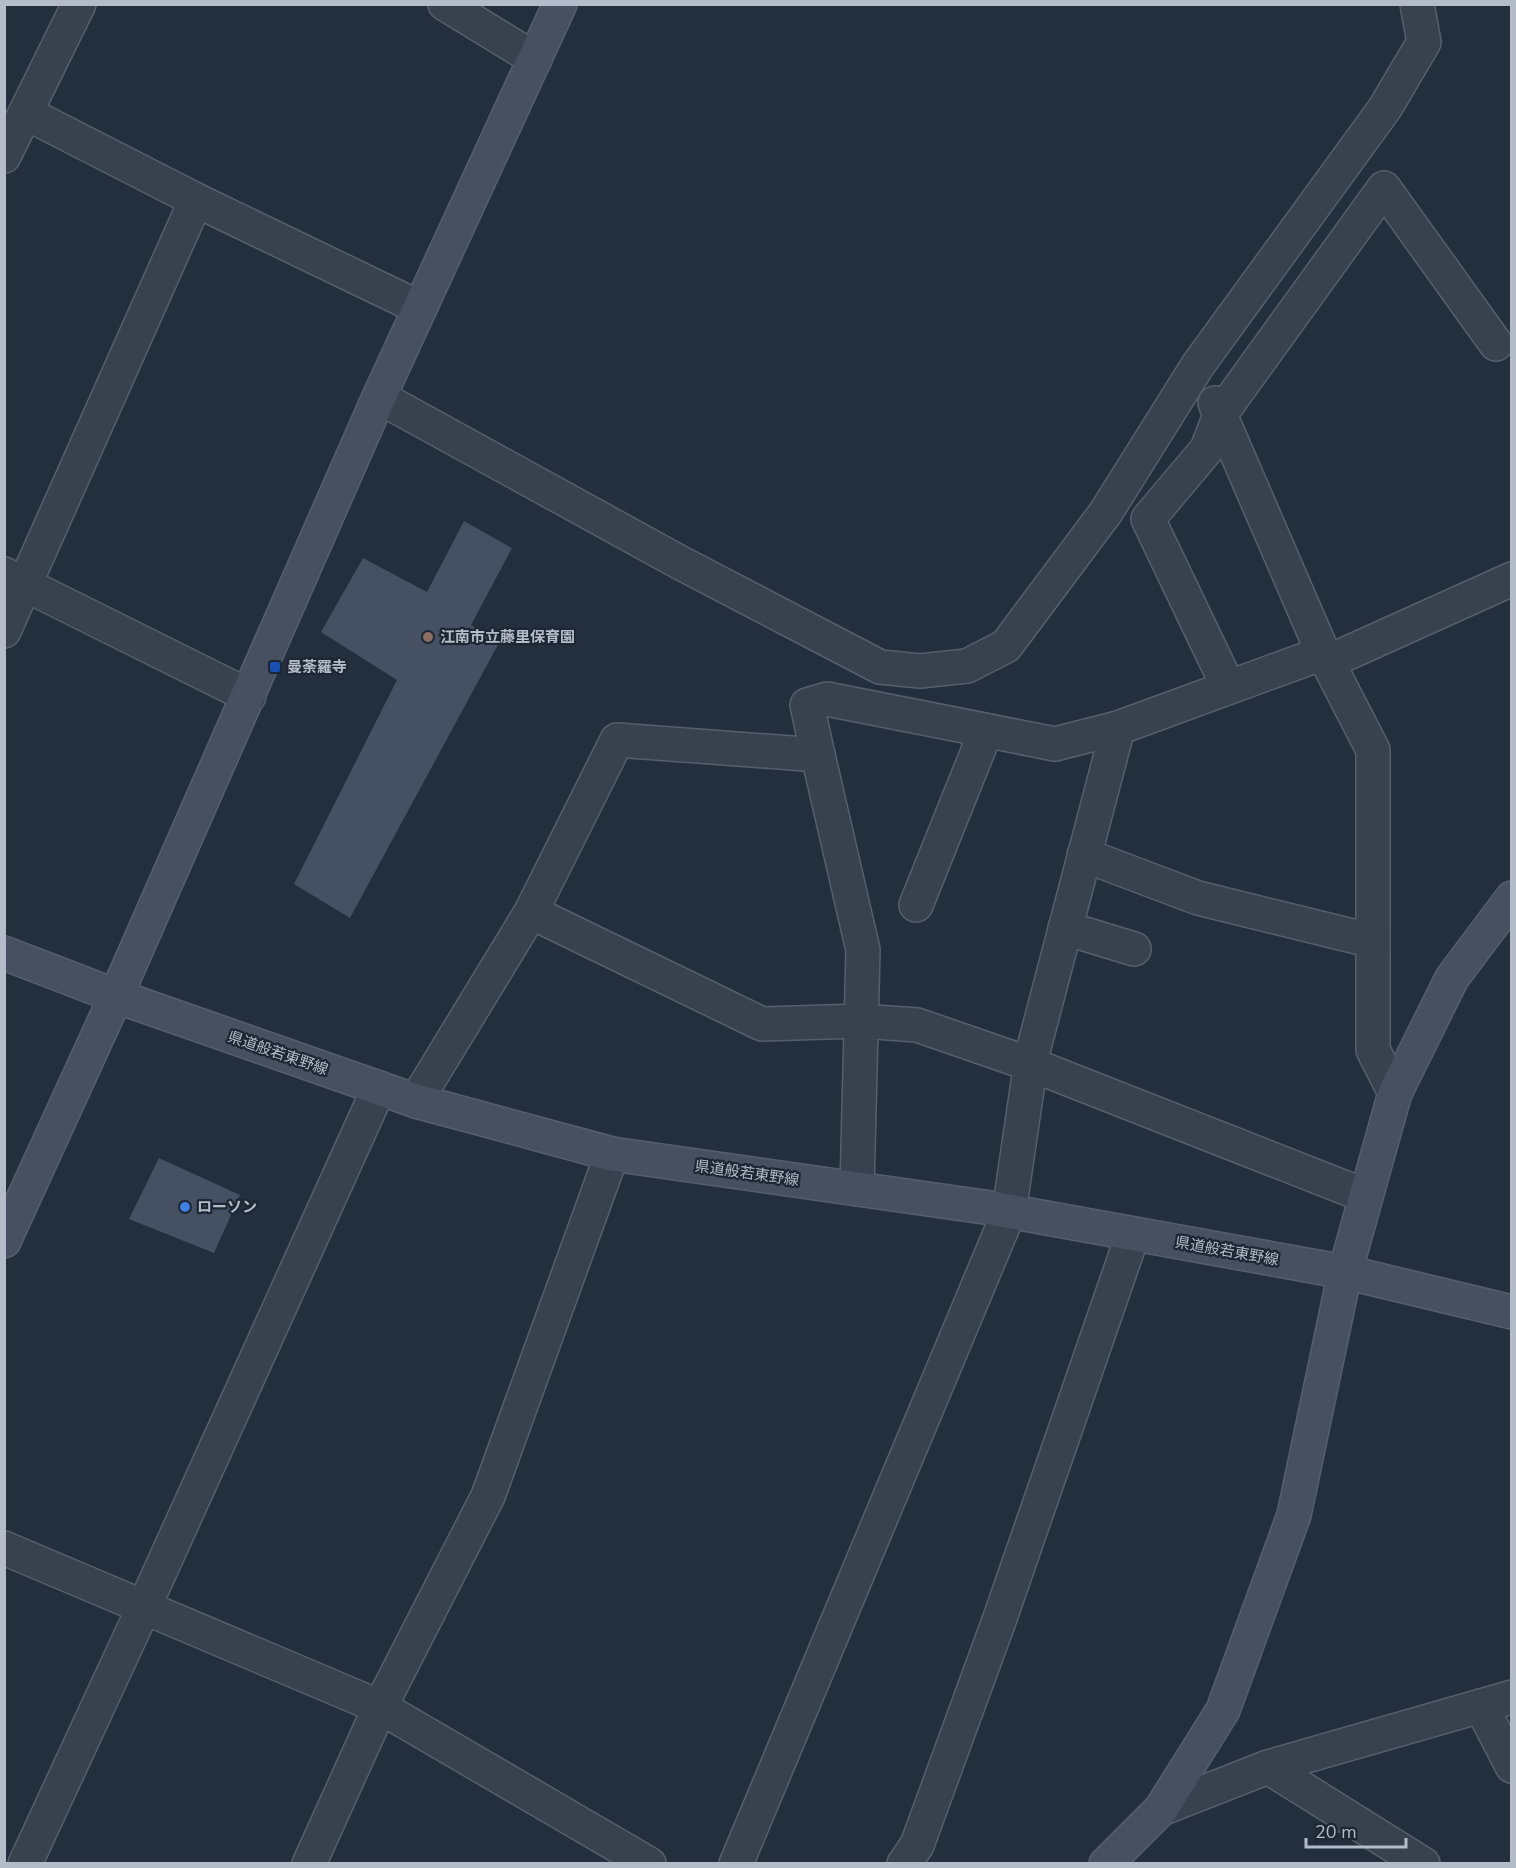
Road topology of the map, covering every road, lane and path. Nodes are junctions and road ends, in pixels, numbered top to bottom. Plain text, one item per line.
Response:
1 (79, 4) edge
2 (445, 4) edge
3 (560, 4) edge
4 (1417, 4) edge
5 (536, 59) junction
6 (26, 113) junction
7 (4, 156) edge
8 (196, 200) junction
9 (420, 308) junction
10 (1506, 347) edge
11 (1198, 365) junction
12 (379, 397) junction
13 (1220, 415) junction
14 (15, 579) edge
15 (1512, 579) edge
16 (4, 631) edge
17 (1331, 655) junction
18 (1224, 678) dead end
19 (249, 696) junction
20 (1118, 728) junction
21 (986, 731) junction
22 (818, 755) junction
23 (1084, 855) junction
24 (1512, 898) edge
25 (916, 905) dead end
26 (531, 912) junction
27 (1065, 928) junction
28 (1373, 941) junction
29 (1134, 949) dead end
30 (4, 953) edge
31 (116, 996) junction
32 (861, 1021) junction
33 (1030, 1064) junction
34 (379, 1088) junction
35 (1395, 1093) junction
36 (416, 1101) junction
37 (612, 1154) junction
38 (857, 1189) junction
39 (1366, 1197) junction
40 (1009, 1212) junction
41 (1133, 1234) junction
42 (4, 1241) edge
43 (1345, 1272) junction
44 (1512, 1312) edge
45 (4, 1548) edge
46 (144, 1607) junction
47 (1512, 1697) edge
48 (1481, 1706) junction
49 (380, 1707) junction
50 (1512, 1766) edge
51 (1268, 1767) junction
52 (1161, 1809) junction
53 (26, 1863) edge
54 (309, 1863) edge
55 (649, 1863) edge
56 (736, 1863) edge
57 (904, 1863) edge
58 (1106, 1863) edge
59 (1423, 1863) edge

1 - 6 street
2 - 5 street
3 - 5 street
4 - 11 street
5 - 9 street
6 - 7 street
6 - 8 street
8 - 9 street
8 - 14 street
9 - 12 street
10 - 13 street
11 - 12 street
11 - 13 street
12 - 19 street
13 - 17 street
13 - 18 street
14 - 16 street
14 - 19 street
15 - 17 street
17 - 20 street
17 - 28 street
19 - 31 street
20 - 21 street
20 - 23 street
21 - 22 street
21 - 25 street
22 - 26 street
22 - 32 street
23 - 27 street
23 - 28 street
24 - 35 street
26 - 32 street
26 - 36 street
27 - 29 street
27 - 33 street
28 - 35 street
30 - 31 street, 県道般若東野線
31 - 34 street, 県道般若東野線
31 - 42 street
32 - 33 street
32 - 38 street
33 - 39 street
33 - 40 street
34 - 36 street, 県道般若東野線
34 - 46 street
35 - 39 street
36 - 37 street, 県道般若東野線
37 - 38 street, 県道般若東野線
37 - 49 street
38 - 40 street, 県道般若東野線
39 - 43 street
40 - 41 street, 県道般若東野線
40 - 56 street
41 - 43 street, 県道般若東野線
41 - 57 street
43 - 44 street, 県道般若東野線
43 - 52 street
45 - 46 street
46 - 49 street
46 - 53 street
47 - 48 street
48 - 50 street
48 - 51 street
49 - 54 street
49 - 55 street
51 - 52 street
51 - 59 street
52 - 58 street

